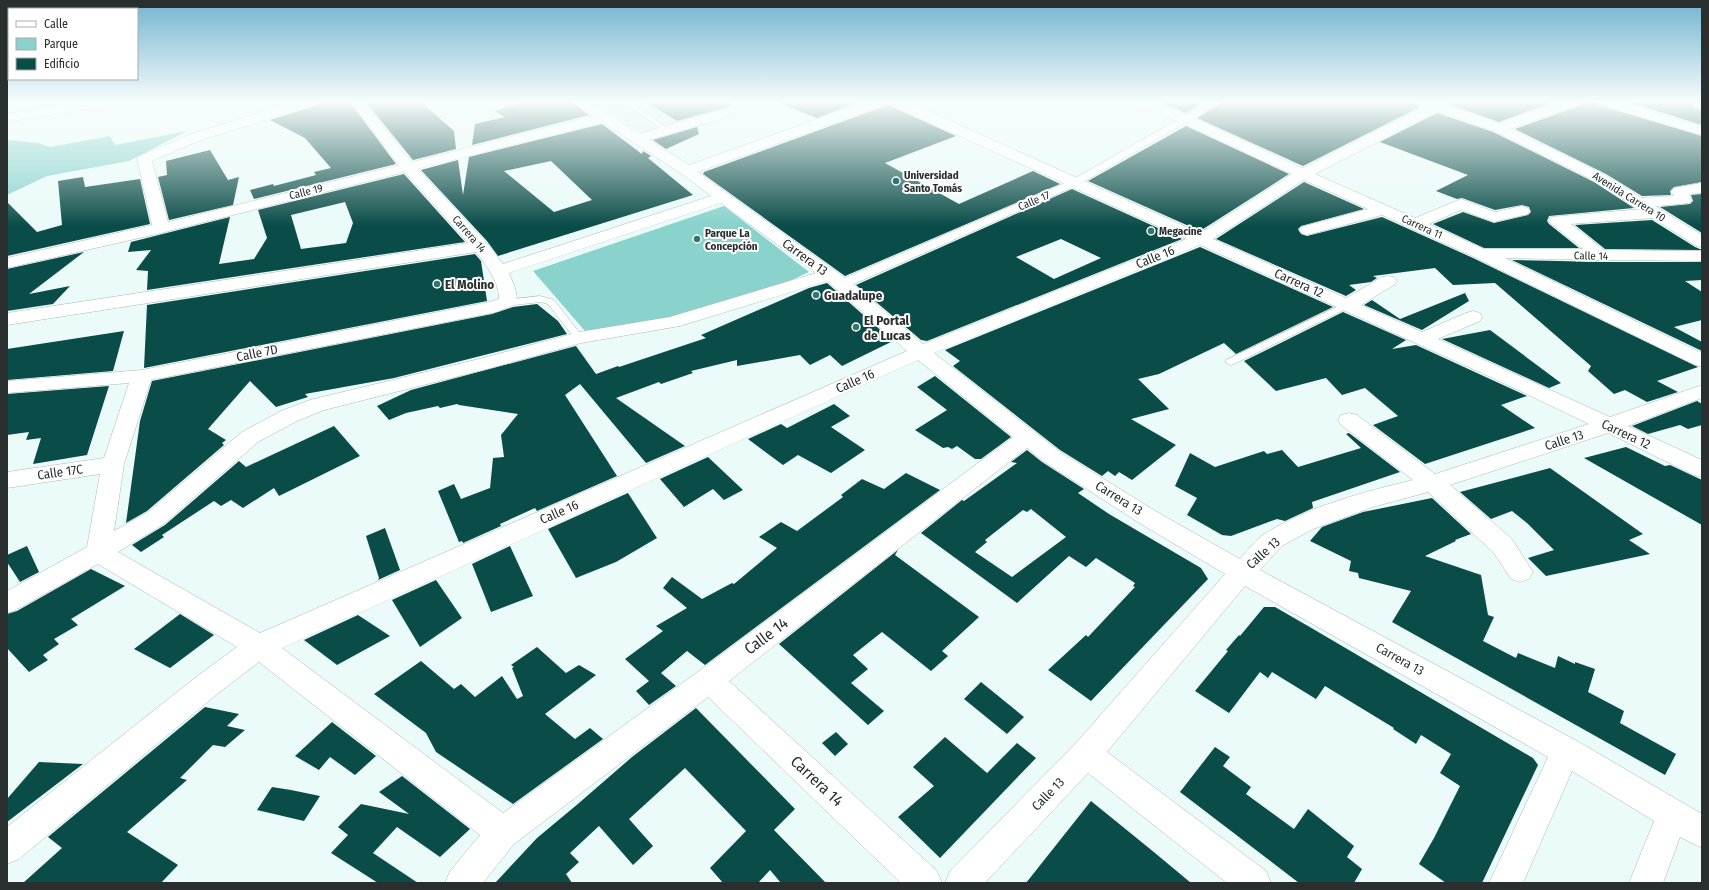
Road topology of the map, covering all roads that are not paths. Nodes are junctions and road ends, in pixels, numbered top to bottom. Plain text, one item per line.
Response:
1 (183, 143) edge
2 (388, 143) edge
3 (504, 143) edge
4 (644, 143) edge
5 (767, 143) edge
6 (986, 143) edge
7 (1145, 143) edge
8 (1236, 143) edge
9 (1361, 143) edge
10 (1528, 143) edge
11 (408, 167) junction
12 (687, 171) junction
13 (1303, 174) junction
14 (1076, 182) junction
15 (1702, 188) edge
16 (723, 197) junction
17 (1638, 203) junction
18 (1383, 210) junction
19 (1522, 211) dead end
20 (1654, 213) junction
21 (1415, 224) junction
22 (161, 228) junction
23 (1307, 230) dead end
24 (1201, 239) junction
25 (1702, 242) edge
26 (480, 246) junction
27 (1480, 253) junction
28 (1602, 256) junction
29 (1702, 256) edge
30 (7, 263) edge
31 (499, 271) junction
32 (835, 280) junction
33 (1388, 281) dead end
34 (505, 303) junction
35 (1347, 305) junction
36 (1473, 317) dead end
37 (7, 319) edge
38 (579, 338) junction
39 (1422, 339) junction
40 (920, 352) junction
41 (1702, 361) edge
42 (1230, 362) dead end
43 (142, 376) junction
44 (7, 387) edge
45 (1702, 391) edge
46 (1349, 420) dead end
47 (1608, 426) junction
48 (1027, 437) junction
49 (113, 464) junction
50 (1702, 469) edge
51 (7, 480) edge
52 (1432, 483) junction
53 (98, 552) junction
54 (1242, 572) junction
55 (1520, 572) dead end
56 (7, 603) edge
57 (259, 646) junction
58 (709, 680) junction
59 (1566, 751) junction
60 (1086, 754) junction
61 (1672, 814) junction
62 (1702, 832) edge
63 (503, 833) junction
64 (7, 848) edge
65 (462, 883) edge
66 (925, 883) edge
67 (962, 883) edge
68 (1254, 883) edge
69 (1506, 883) edge
70 (1646, 883) edge

1 - 22 street
2 - 11 street, Carrera 14
3 - 11 street, Calle 19
4 - 12 street, Carrera 13
5 - 12 street
6 - 14 street, Carrera 12
7 - 14 street, Calle 17
8 - 13 street, Carrera 11
9 - 13 street, Calle 16
10 - 17 street, Avenida Carrera 10
11 - 22 street, Calle 19
11 - 26 street, Carrera 14
12 - 16 street, Carrera 13
13 - 18 street, Carrera 11
13 - 24 street, Calle 16
14 - 24 street, Carrera 12
14 - 32 street, Calle 17
15 - 17 street
16 - 31 street
16 - 32 street, Carrera 13
17 - 20 street, Avenida Carrera 10
18 - 21 street, Carrera 11
18 - 23 street
19 - 21 street
20 - 25 street, Avenida Carrera 10
20 - 28 street
21 - 27 street, Carrera 11
22 - 30 street, Calle 19
24 - 35 street, Carrera 12
24 - 40 street, Calle 16
26 - 31 street, Carrera 14
26 - 37 street
27 - 28 street, Calle 14
27 - 41 street, Carrera 11
28 - 29 street, Calle 14
31 - 34 street, Carrera 14
32 - 38 street
32 - 40 street, Carrera 13
33 - 35 street
34 - 38 lane
34 - 43 street, Calle 7D
35 - 39 street, Carrera 12
35 - 42 lane
36 - 39 street
38 - 53 street
39 - 47 street, Carrera 12
40 - 48 street, Carrera 13
40 - 57 street, Calle 16
43 - 44 street, Calle 7D
43 - 49 street
45 - 47 street, Calle 13
46 - 52 street
47 - 50 street, Carrera 12
47 - 52 street, Calle 13
48 - 54 street, Carrera 13
48 - 58 street, Calle 14
49 - 51 street, Calle 17C
49 - 53 street
52 - 54 street, Calle 13
52 - 55 street
53 - 56 street
53 - 57 street
54 - 59 street, Carrera 13
54 - 60 street, Calle 13
57 - 63 street
57 - 64 street, Calle 16
58 - 63 street, Calle 14
58 - 66 street, Carrera 14
59 - 61 street, Carrera 13
59 - 69 street
60 - 67 street, Calle 13
60 - 68 street
61 - 62 street, Carrera 13
61 - 70 street
63 - 65 street, Calle 14

